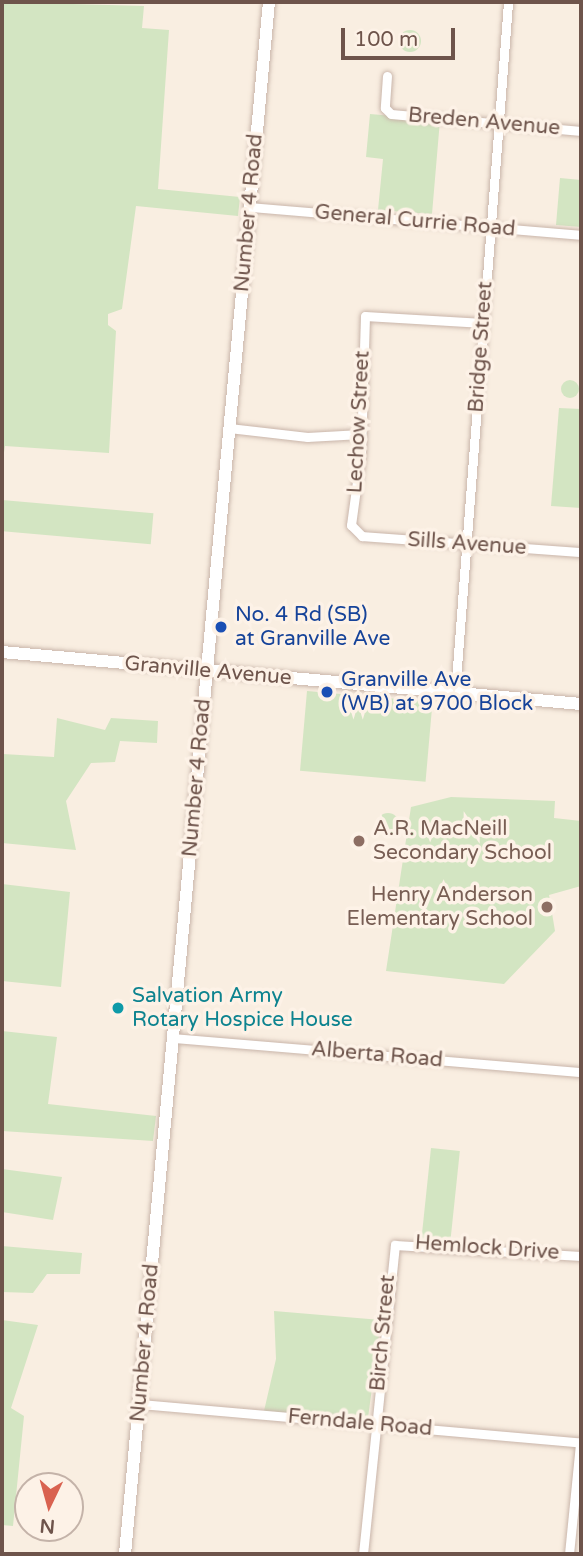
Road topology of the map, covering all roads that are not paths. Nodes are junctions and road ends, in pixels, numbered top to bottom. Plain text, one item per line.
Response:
1 (269, 2) edge
2 (508, 2) edge
3 (387, 76) dead end
4 (497, 122) junction
5 (581, 131) edge
6 (250, 207) junction
7 (489, 228) junction
8 (581, 235) edge
9 (483, 323) junction
10 (229, 428) junction
11 (361, 435) junction
12 (354, 531) joint
13 (465, 543) junction
14 (581, 552) edge
15 (2, 652) edge
16 (207, 671) junction
17 (455, 693) junction
18 (581, 704) edge
19 (173, 1038) junction
20 (581, 1072) edge
21 (395, 1245) joint
22 (581, 1256) edge
23 (139, 1404) junction
24 (374, 1425) junction
25 (581, 1443) edge
26 (125, 1554) edge
27 (363, 1554) edge
28 (569, 1554) edge

1 - 6 main road, Number 4 Road
2 - 4 street, Bridge Street
3 - 4 street, Breden Avenue
4 - 5 street, Breden Avenue
4 - 7 street, Bridge Street
6 - 7 street, General Currie Road
6 - 10 main road, Number 4 Road
7 - 8 street, General Currie Road
7 - 9 street, Bridge Street
9 - 11 street, Lechow Street
9 - 13 street, Bridge Street
10 - 11 street
10 - 16 main road, Number 4 Road
11 - 12 street, Lechow Street
12 - 13 street, Sills Avenue
13 - 14 street, Sills Avenue
13 - 17 street, Bridge Street
15 - 16 main road, Granville Avenue
16 - 17 main road, Granville Avenue
16 - 19 main road, Number 4 Road
17 - 18 main road, Granville Avenue
19 - 20 street, Alberta Road
19 - 23 main road, Number 4 Road
21 - 22 street, Hemlock Drive
21 - 24 street, Birch Street
23 - 24 street, Ferndale Road
23 - 26 main road, Number 4 Road
24 - 25 street, Ferndale Road
24 - 27 street, Birch Street
25 - 28 street

